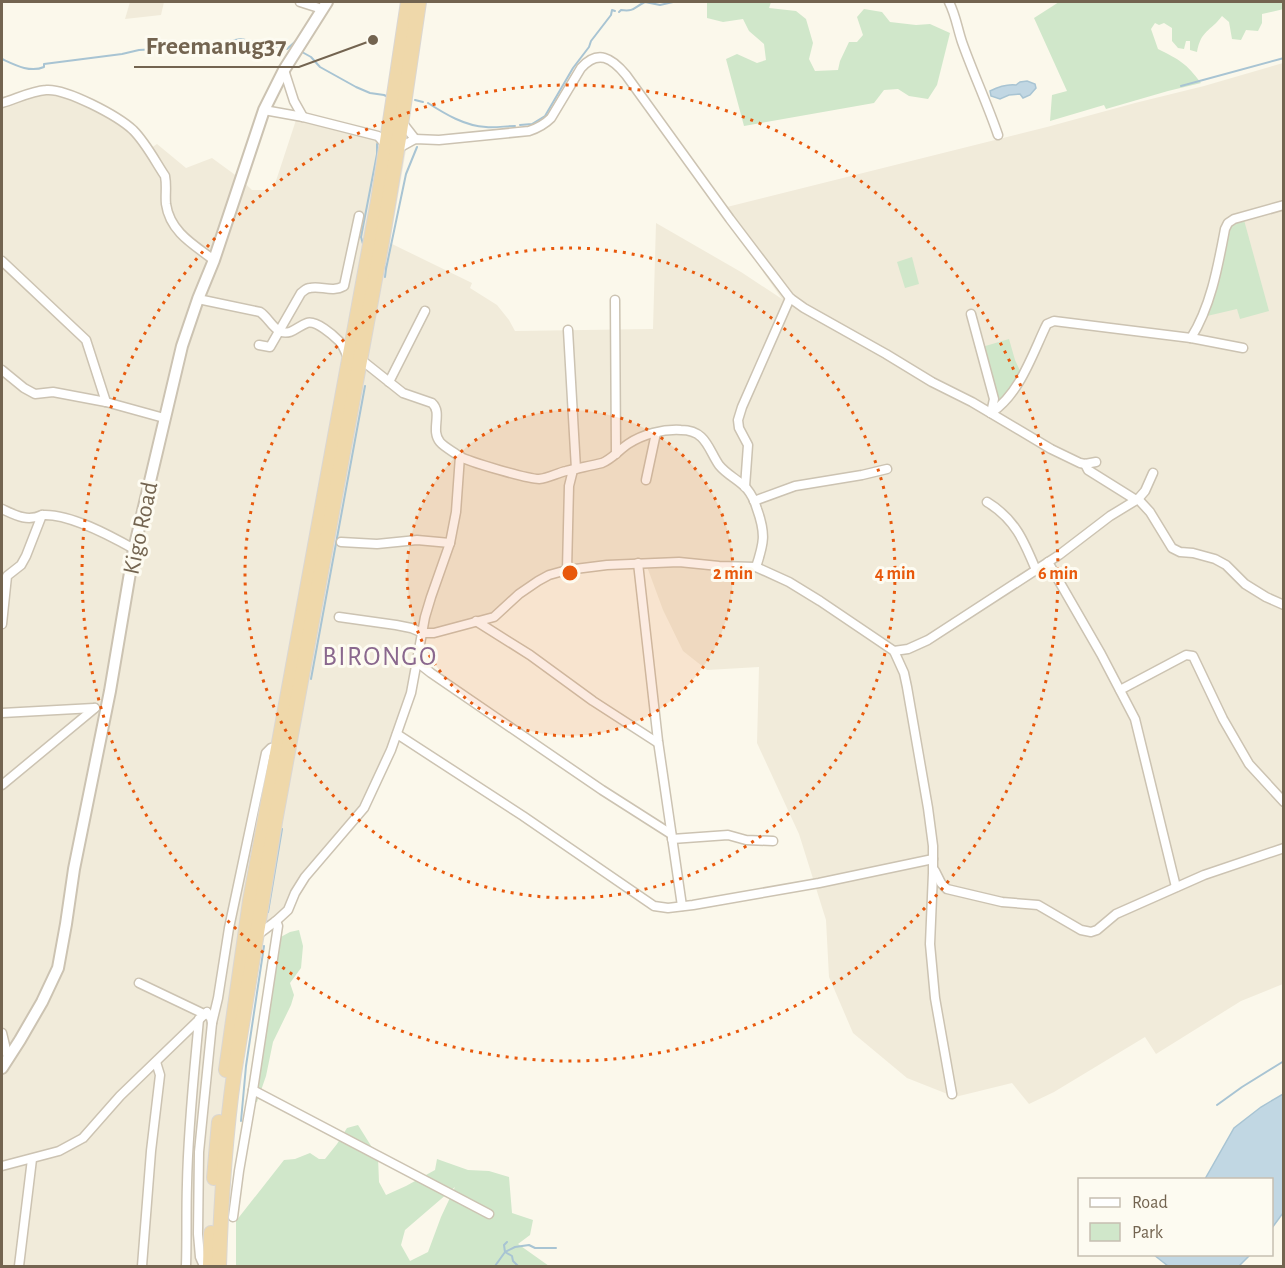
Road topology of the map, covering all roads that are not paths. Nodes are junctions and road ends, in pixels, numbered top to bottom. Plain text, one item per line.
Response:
1 (300, 2) edge
2 (408, 2) edge
3 (418, 2) edge
4 (950, 2) edge
5 (324, 5) edge
6 (284, 70) junction
7 (2, 103) edge
8 (264, 110) junction
9 (303, 117) junction
10 (401, 121) junction
11 (998, 135) dead end
12 (415, 139) junction
13 (388, 140) junction
14 (1284, 205) edge
15 (359, 216) dead end
16 (214, 260) junction
17 (2, 261) edge
18 (789, 298) junction
19 (198, 299) junction
20 (615, 300) dead end
21 (424, 311) dead end
22 (971, 314) dead end
23 (355, 329) junction
24 (568, 330) dead end
25 (278, 331) junction
26 (1191, 338) junction
27 (340, 341) junction
28 (259, 345) dead end
29 (1243, 348) dead end
30 (354, 359) junction
31 (373, 369) junction
32 (2, 370) edge
33 (357, 374) junction
34 (389, 382) junction
35 (106, 402) junction
36 (991, 414) junction
37 (164, 418) junction
38 (656, 433) junction
39 (616, 454) junction
40 (460, 456) junction
41 (1096, 462) dead end
42 (1085, 464) junction
43 (887, 469) dead end
44 (575, 470) junction
45 (1153, 473) dead end
46 (646, 480) dead end
47 (745, 487) junction
48 (1137, 499) junction
49 (754, 501) junction
50 (987, 502) dead end
51 (2, 510) edge
52 (42, 515) junction
53 (341, 542) dead end
54 (450, 543) junction
55 (134, 549) junction
56 (1048, 562) junction
57 (638, 563) junction
58 (756, 567) junction
59 (567, 570) junction
60 (1036, 570) junction
61 (1284, 605) edge
62 (339, 616) dead end
63 (476, 621) junction
64 (2, 624) edge
65 (423, 633) junction
66 (894, 651) junction
67 (417, 662) junction
68 (1120, 690) junction
69 (95, 708) junction
70 (107, 708) junction
71 (2, 713) edge
72 (397, 734) junction
73 (658, 743) junction
74 (278, 747) junction
75 (2, 785) edge
76 (1284, 802) edge
77 (672, 836) junction
78 (773, 841) dead end
79 (1284, 848) edge
80 (933, 859) junction
81 (933, 869) junction
82 (1176, 887) junction
83 (682, 906) junction
84 (261, 910) junction
85 (276, 921) junction
86 (256, 936) junction
87 (139, 983) dead end
88 (218, 998) junction
89 (201, 1017) junction
90 (212, 1023) junction
91 (2, 1033) edge
92 (8, 1058) junction
93 (156, 1062) junction
94 (2, 1068) edge
95 (253, 1090) junction
96 (952, 1094) dead end
97 (32, 1159) junction
98 (2, 1167) edge
99 (489, 1214) dead end
100 (233, 1217) dead end
101 (19, 1266) edge
102 (142, 1266) edge
103 (186, 1266) edge
104 (204, 1266) edge
105 (210, 1266) edge
106 (219, 1266) edge

1 - 5 street
2 - 13 highway
3 - 10 highway
4 - 11 street
5 - 6 street, Kigo Road
6 - 8 street, Kigo Road
6 - 9 street
7 - 16 street
8 - 9 street
8 - 16 street, Kigo Road
9 - 13 street
10 - 12 street
10 - 13 highway
12 - 13 street
12 - 18 street
13 - 23 highway
13 - 30 highway
14 - 26 street
15 - 25 street
16 - 19 street, Kigo Road
17 - 35 street
18 - 36 street
18 - 47 street
19 - 25 street
19 - 37 street, Kigo Road
20 - 39 street
21 - 34 street
22 - 36 street
23 - 27 street
23 - 30 highway
24 - 44 street
25 - 27 street
25 - 28 street
26 - 29 street
26 - 36 street
27 - 30 street
30 - 31 street
30 - 33 highway
30 - 74 highway
31 - 33 street
31 - 34 street
32 - 35 street
33 - 84 highway
34 - 40 street
35 - 37 street
36 - 42 street
37 - 55 street, Kigo Road
38 - 39 street
38 - 46 street
38 - 47 street
39 - 44 street
40 - 44 street
40 - 54 street
41 - 42 street
42 - 48 street
43 - 49 street
44 - 59 street
45 - 48 street
47 - 49 street
48 - 56 street
48 - 61 street
49 - 58 street
50 - 60 street
51 - 52 street
52 - 55 street
52 - 64 street
53 - 54 street
54 - 65 street
55 - 70 street, Kigo Road
56 - 60 street
56 - 68 street
57 - 58 street
57 - 59 street
57 - 73 street
58 - 66 street
59 - 63 street
60 - 66 street
62 - 65 street
63 - 65 street
63 - 73 street
65 - 67 street
66 - 80 street
67 - 72 street
67 - 77 street
68 - 76 street
68 - 82 street
69 - 70 street
69 - 71 street
69 - 75 street
70 - 92 street, Kigo Road
72 - 83 street
72 - 85 street
73 - 77 street
74 - 88 street
74 - 105 highway
77 - 78 street
77 - 83 street
79 - 82 street
80 - 81 street
80 - 83 street
81 - 82 street
81 - 96 street
84 - 85 street
84 - 86 highway
85 - 86 street
85 - 95 street
86 - 106 highway
87 - 89 street
88 - 89 street
88 - 90 street
89 - 90 street
89 - 93 street
89 - 103 street
90 - 104 street
91 - 92 street
92 - 94 street, Kigo Road
93 - 97 street
93 - 102 street
95 - 99 street
95 - 100 street
97 - 98 street
97 - 101 street

